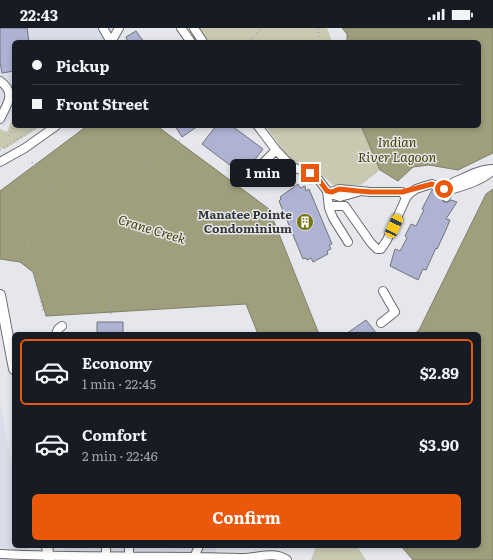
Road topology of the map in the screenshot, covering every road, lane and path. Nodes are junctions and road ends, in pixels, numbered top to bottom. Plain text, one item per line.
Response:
1 (103, 28) edge
2 (119, 28) edge
3 (181, 28) edge
4 (194, 28) edge
5 (262, 28) edge
6 (318, 28) edge
7 (110, 40) edge
8 (112, 40) edge
9 (190, 40) edge
10 (202, 40) edge
11 (250, 40) edge
12 (319, 40) edge
13 (0, 80) edge
14 (0, 119) edge
15 (14, 128) edge
16 (35, 128) edge
17 (53, 128) edge
18 (260, 128) edge
19 (9, 136) dead end
20 (180, 140) dead end
21 (0, 150) edge
22 (276, 150) junction
23 (0, 161) edge
24 (32, 162) dead end
25 (289, 164) junction
26 (493, 170) edge
27 (131, 177) dead end
28 (234, 181) dead end
29 (329, 191) junction
30 (404, 195) junction
31 (61, 201) dead end
32 (329, 206) junction
33 (195, 211) dead end
34 (38, 233) dead end
35 (66, 234) dead end
36 (348, 242) dead end
37 (112, 263) dead end
38 (383, 291) dead end
39 (0, 295) edge
40 (43, 312) dead end
41 (73, 314) dead end
42 (111, 314) dead end
43 (381, 323) dead end
44 (62, 326) dead end
45 (57, 332) edge
46 (12, 358) edge
47 (106, 548) edge
48 (129, 548) edge
49 (199, 548) edge
50 (0, 554) edge
51 (48, 554) edge
52 (106, 556) junction
53 (129, 556) junction
54 (194, 558) edge
55 (250, 559) edge
56 (287, 560) edge

1 - 7 street
2 - 8 street
3 - 9 street
4 - 10 street
5 - 11 path
6 - 12 path
13 - 14 street
15 - 19 path
16 - 21 path
17 - 23 street
18 - 22 street
20 - 27 path
22 - 25 street
22 - 25 street
24 - 31 path
25 - 29 street
26 - 30 street
28 - 33 path
29 - 30 street
29 - 32 street
30 - 32 street
32 - 36 street
34 - 40 path
35 - 41 path
37 - 42 path
38 - 43 street
39 - 46 main road
44 - 45 street
47 - 52 street
48 - 53 street
49 - 54 street
50 - 51 street
51 - 52 street
52 - 53 street
53 - 54 street
54 - 55 street
55 - 56 street

